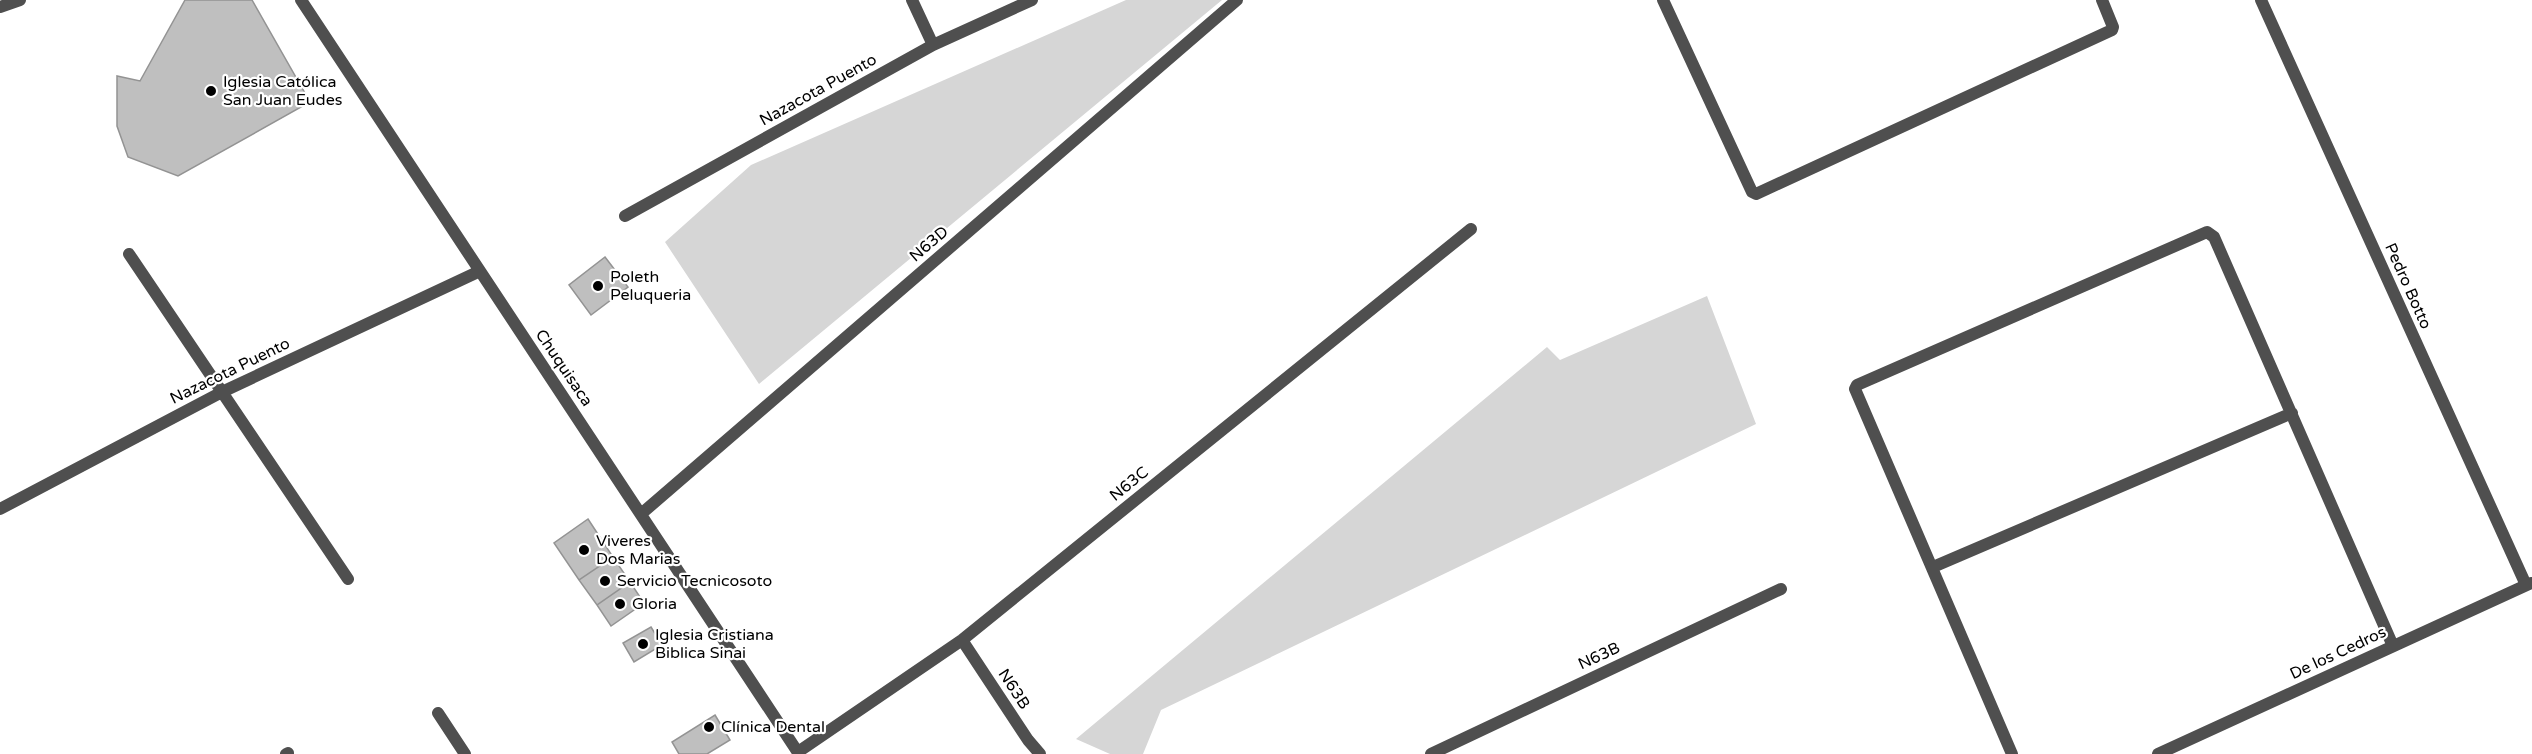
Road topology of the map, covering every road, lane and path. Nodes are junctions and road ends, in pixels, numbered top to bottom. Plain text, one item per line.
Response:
1 (20, 0) edge
2 (301, 0) edge
3 (912, 0) edge
4 (1032, 0) edge
5 (1237, 0) edge
6 (1663, 0) edge
7 (2102, 0) edge
8 (2261, 0) edge
9 (0, 7) edge
10 (933, 45) junction
11 (625, 216) dead end
12 (1471, 229) dead end
13 (129, 254) dead end
14 (480, 271) junction
15 (222, 392) junction
16 (2292, 413) junction
17 (0, 509) edge
18 (641, 514) junction
19 (1933, 567) junction
20 (348, 579) dead end
21 (2529, 584) edge
22 (1780, 589) dead end
23 (963, 640) junction
24 (2393, 646) junction
25 (438, 713) dead end
26 (799, 753) edge
27 (465, 754) edge
28 (1040, 754) edge
29 (1431, 754) edge
30 (2012, 754) edge
31 (2158, 754) edge

1 - 9 street
2 - 14 street, Chuquisaca
3 - 10 street
4 - 10 street, Nazacota Puento
5 - 18 street, N63D
6 - 7 street
8 - 21 street, Pedro Botto
10 - 11 street, Nazacota Puento
12 - 23 street, N63C
13 - 15 street
14 - 15 street, Nazacota Puento
14 - 18 street, Chuquisaca
15 - 17 street, Nazacota Puento
15 - 20 street
16 - 19 street
16 - 19 street
16 - 24 street
18 - 26 street, Chuquisaca
19 - 30 street
21 - 24 street, De los Cedros
22 - 29 street, N63B
23 - 26 street, N63C
23 - 28 street, N63B
24 - 31 street, De los Cedros
25 - 27 street

